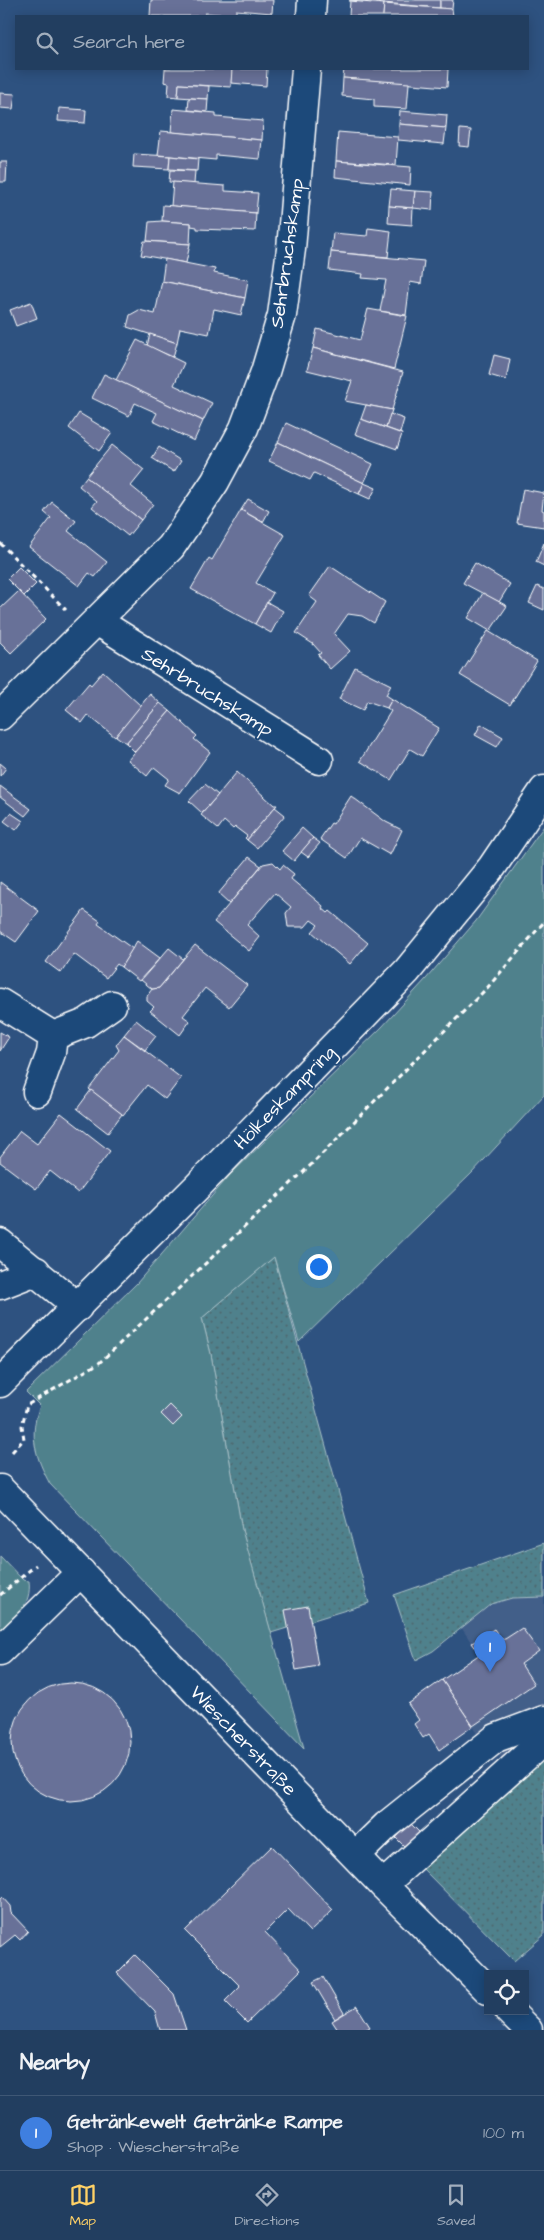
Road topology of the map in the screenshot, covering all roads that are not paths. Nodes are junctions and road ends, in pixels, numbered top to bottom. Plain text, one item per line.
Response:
1 (312, 0) edge
2 (311, 15) edge
3 (306, 70) edge
4 (92, 626) junction
5 (0, 716) edge
6 (319, 760) dead end
7 (544, 790) edge
8 (0, 1003) edge
9 (112, 1005) dead end
10 (53, 1036) junction
11 (37, 1092) dead end
12 (14, 1259) edge
13 (0, 1285) edge
14 (78, 1307) junction
15 (0, 1383) edge
16 (0, 1489) edge
17 (81, 1572) junction
18 (0, 1651) edge
19 (544, 1720) edge
20 (544, 1744) edge
21 (356, 1856) junction
22 (383, 1885) junction
23 (484, 1986) edge
24 (513, 2015) edge
25 (528, 2030) edge

1 - 2 main road
3 - 4 main road, Sehrbruchskamp
4 - 5 main road, Sehrbruchskamp
4 - 6 main road, Sehrbruchskamp
7 - 14 main road, Hölkeskampring
8 - 10 main road
9 - 10 main road
10 - 11 main road
12 - 13 main road
12 - 14 main road
14 - 15 main road, Hölkeskampring
16 - 17 main road, Wiescherstraße
17 - 18 main road
17 - 21 main road, Wiescherstraße
19 - 21 main road
20 - 22 main road
21 - 22 main road, Wiescherstraße
22 - 23 main road, Wiescherstraße
24 - 25 main road

